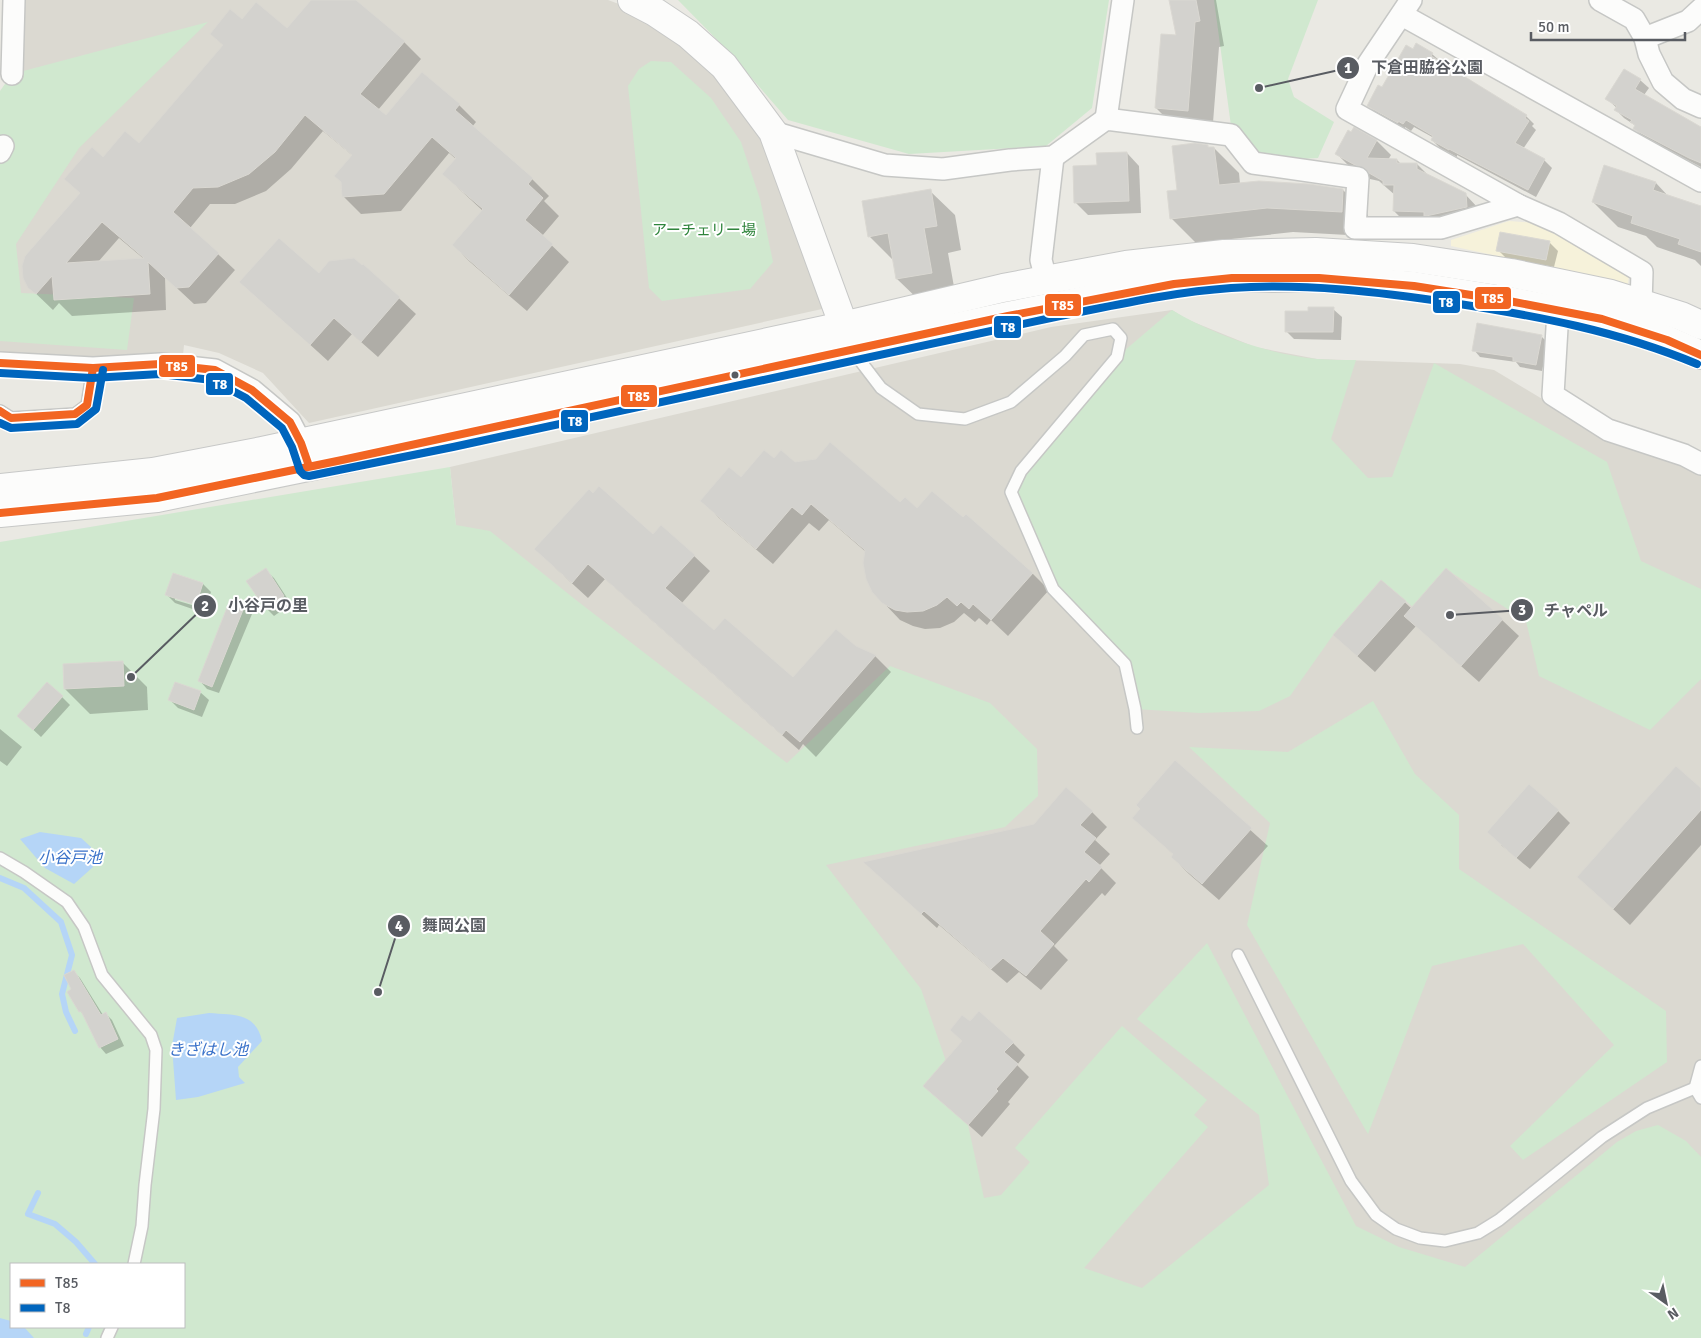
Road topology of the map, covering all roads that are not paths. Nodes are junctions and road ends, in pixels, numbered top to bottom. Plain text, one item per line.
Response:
1 (14, 0) edge
2 (632, 0) edge
3 (1124, 0) edge
4 (1600, 0) edge
5 (1407, 7) edge
6 (1701, 9) edge
7 (1645, 38) junction
8 (12, 74) dead end
9 (1701, 107) edge
10 (1106, 119) junction
11 (773, 132) junction
12 (1053, 157) junction
13 (1701, 181) edge
14 (1518, 205) junction
15 (1046, 279) junction
16 (1558, 311) junction
17 (1638, 317) junction
18 (1701, 325) edge
19 (848, 338) junction
20 (1701, 354) edge
21 (0, 363) edge
22 (93, 368) junction
23 (0, 411) edge
24 (305, 455) junction
25 (1701, 464) edge
26 (0, 488) edge
27 (0, 513) edge
28 (1137, 728) dead end
29 (0, 858) edge
30 (1238, 955) dead end
31 (1701, 1066) edge
32 (1698, 1093) edge
33 (134, 1263) edge

1 - 8 street
2 - 11 street
3 - 10 street
4 - 7 street
5 - 13 street
5 - 14 street
6 - 7 street
7 - 9 street
10 - 12 street
10 - 14 street
11 - 12 street
11 - 19 street
12 - 15 street
14 - 17 street
15 - 17 street
15 - 19 street
16 - 17 street
16 - 19 street
16 - 25 street
17 - 18 street
17 - 20 street
19 - 24 street
19 - 28 lane
21 - 22 street
22 - 23 lane
22 - 24 street
24 - 26 street
24 - 27 street
29 - 33 lane
30 - 32 lane
31 - 32 lane

